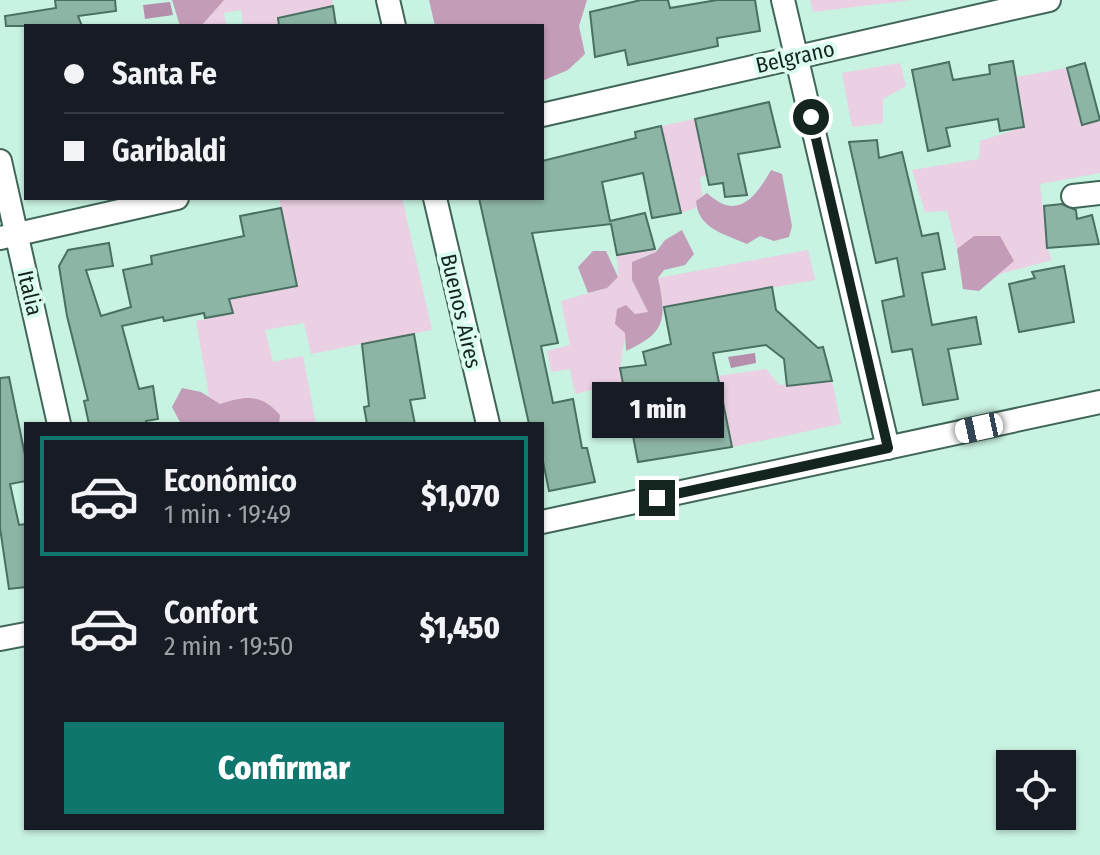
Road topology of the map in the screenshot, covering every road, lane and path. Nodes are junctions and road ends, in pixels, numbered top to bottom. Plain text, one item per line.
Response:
1 (388, 0) edge
2 (783, 0) edge
3 (1049, 0) edge
4 (394, 24) edge
5 (797, 57) junction
6 (544, 115) edge
7 (0, 161) edge
8 (1100, 193) edge
9 (1073, 196) dead end
10 (168, 200) edge
11 (435, 200) edge
12 (8, 236) edge
13 (1100, 402) edge
14 (58, 422) edge
15 (488, 422) edge
16 (888, 448) junction
17 (544, 522) edge
18 (24, 634) edge
19 (0, 639) edge

1 - 4 street
2 - 5 street
3 - 5 street, Belgrano
5 - 6 street, Belgrano
5 - 16 street
7 - 12 street, Italia
8 - 9 street
10 - 12 street
11 - 15 street, Buenos Aires
12 - 14 street, Italia
13 - 16 street
16 - 17 street
18 - 19 street

